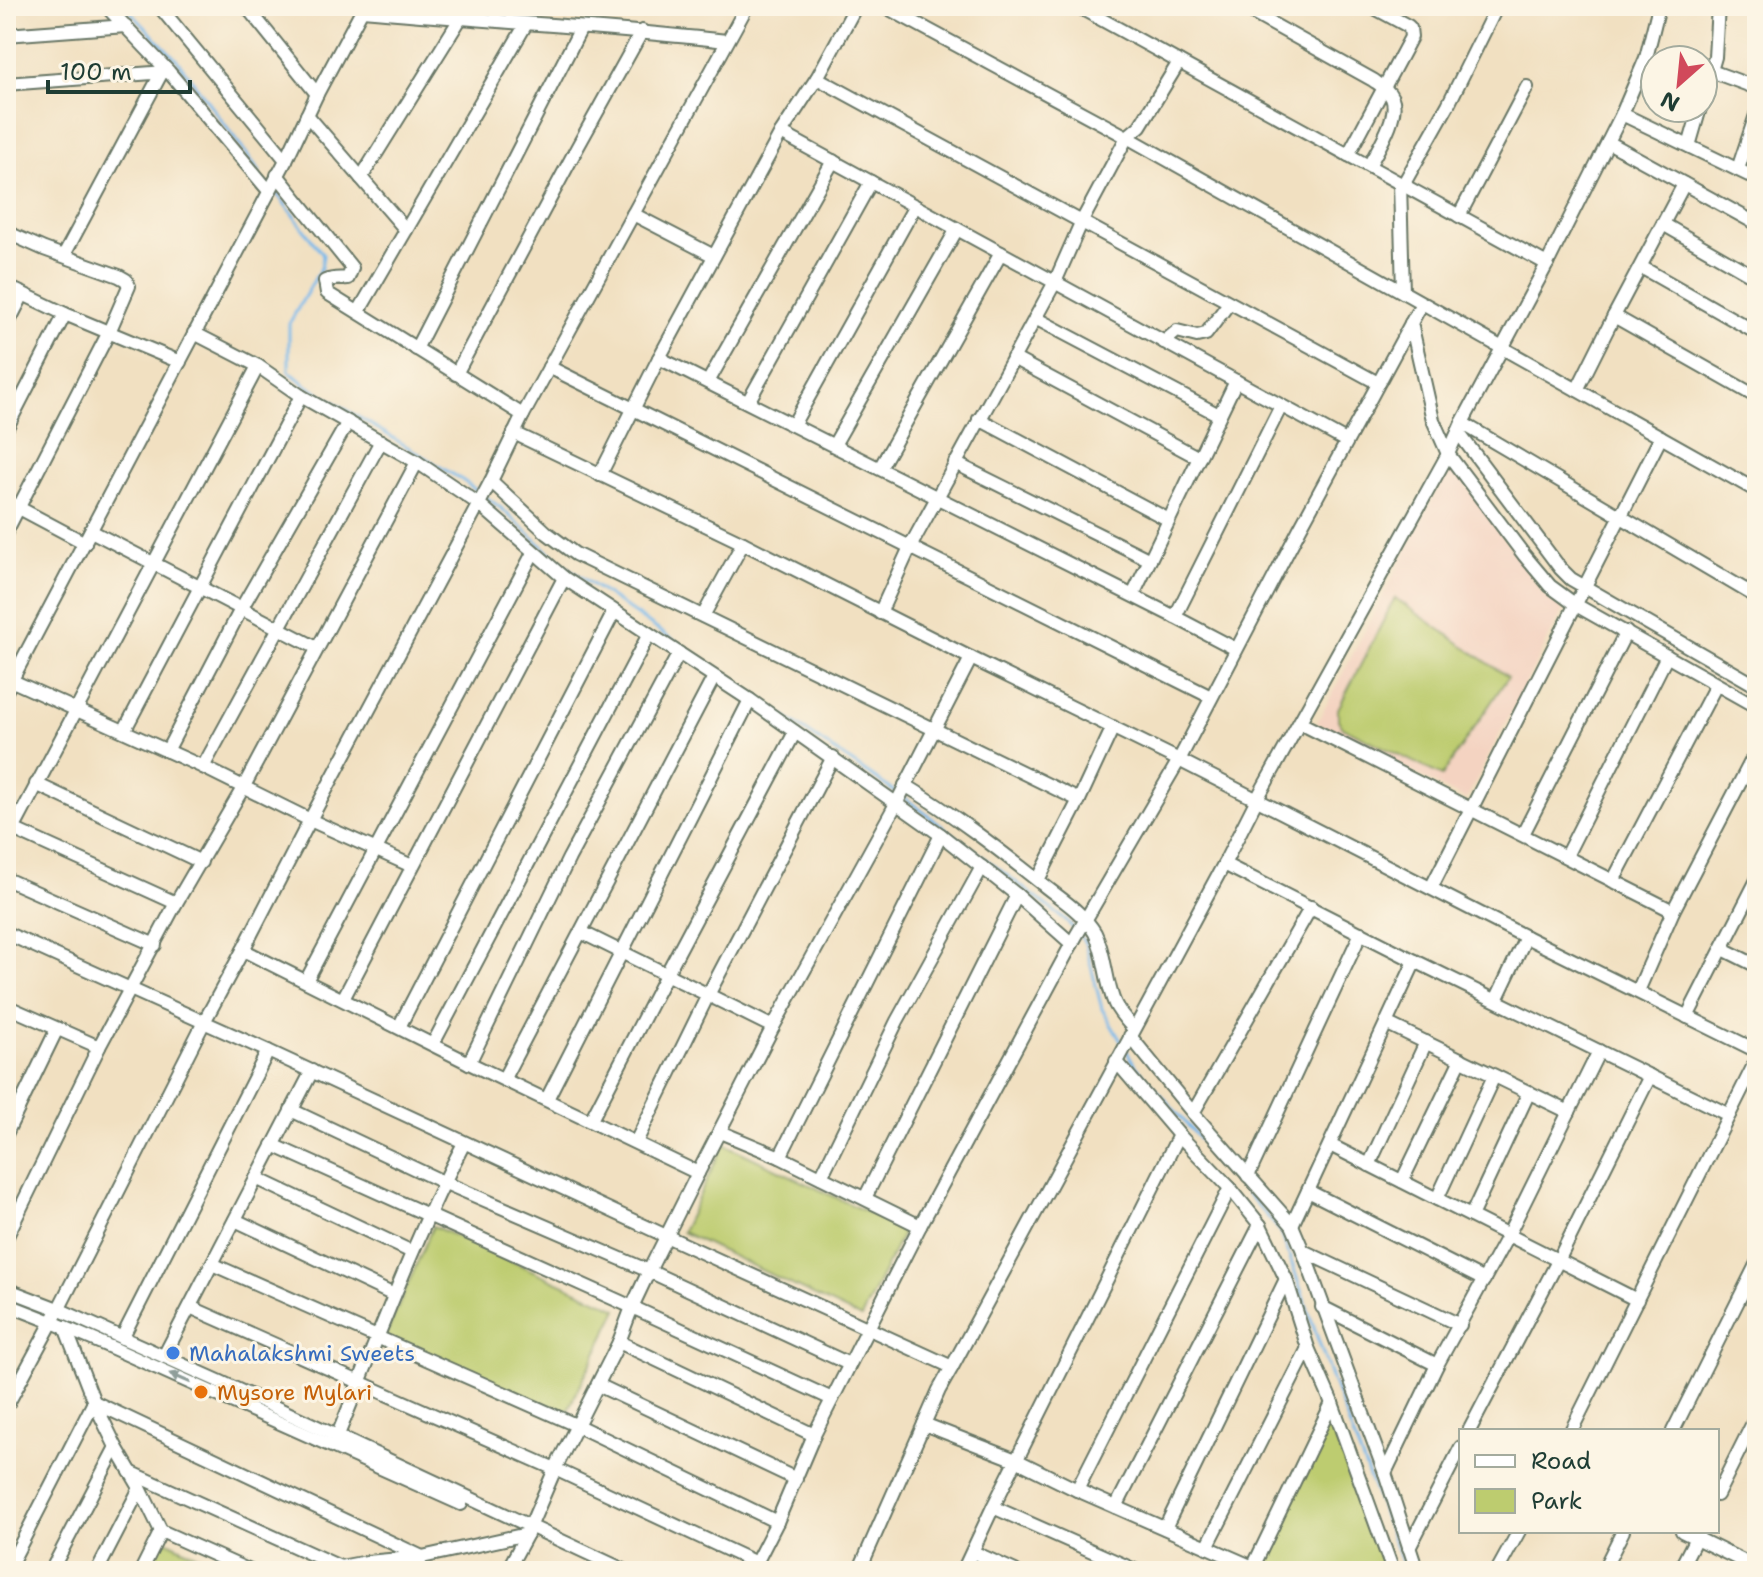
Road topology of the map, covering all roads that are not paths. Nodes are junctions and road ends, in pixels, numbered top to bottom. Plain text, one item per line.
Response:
1 (106, 6) edge
2 (159, 6) edge
3 (246, 6) edge
4 (747, 6) edge
5 (856, 6) edge
6 (884, 6) edge
7 (1077, 6) edge
8 (1240, 6) edge
9 (1371, 6) edge
10 (1497, 6) edge
11 (1659, 6) edge
12 (1718, 6) edge
13 (363, 8) edge
14 (460, 19) junction
15 (526, 24) junction
16 (126, 26) junction
17 (581, 28) junction
18 (642, 31) junction
19 (6, 35) edge
20 (727, 41) junction
21 (1716, 44) edge
22 (1179, 62) junction
23 (166, 72) junction
24 (1719, 74) edge
25 (817, 78) junction
26 (6, 84) edge
27 (1384, 87) junction
28 (1527, 87) dead end
29 (1757, 88) edge
30 (317, 94) junction
31 (1757, 112) edge
32 (1622, 114) junction
33 (307, 115) junction
34 (1695, 124) edge
35 (1755, 127) edge
36 (781, 133) junction
37 (1127, 137) junction
38 (1608, 142) junction
39 (1689, 146) junction
40 (1348, 155) junction
41 (286, 160) junction
42 (833, 161) junction
43 (1369, 166) junction
44 (1738, 169) junction
45 (277, 175) junction
46 (361, 178) junction
47 (1757, 179) edge
48 (871, 182) junction
49 (1402, 184) junction
50 (1684, 184) junction
51 (269, 191) junction
52 (915, 206) junction
53 (633, 214) junction
54 (1459, 216) junction
55 (1081, 223) junction
56 (1663, 224) junction
57 (1757, 224) edge
58 (957, 229) junction
59 (406, 230) junction
60 (6, 232) edge
61 (1001, 253) junction
62 (64, 255) junction
63 (714, 256) junction
64 (1547, 264) junction
65 (1641, 267) junction
66 (1757, 278) edge
67 (1055, 282) junction
68 (6, 286) edge
69 (1403, 292) junction
70 (23, 294) junction
71 (1229, 303) junction
72 (1422, 303) junction
73 (359, 311) junction
74 (65, 314) junction
75 (1614, 316) junction
76 (1035, 318) junction
77 (1411, 323) junction
78 (6, 327) edge
79 (109, 332) junction
80 (194, 333) junction
81 (1757, 333) edge
82 (1164, 342) junction
83 (1502, 347) junction
84 (416, 349) junction
85 (659, 358) junction
86 (1013, 358) junction
87 (180, 362) junction
88 (258, 366) junction
89 (549, 367) junction
90 (456, 374) junction
91 (1236, 381) junction
92 (708, 382) junction
93 (1378, 383) junction
94 (1577, 390) junction
95 (301, 396) junction
96 (1757, 397) edge
97 (748, 402) junction
98 (1281, 406) junction
99 (634, 409) junction
100 (523, 415) junction
101 (1219, 415) junction
102 (979, 419) junction
103 (348, 422) junction
104 (793, 425) junction
105 (1460, 428) junction
106 (6, 429) edge
107 (514, 433) junction
108 (1661, 437) junction
109 (381, 441) junction
110 (1346, 441) junction
111 (834, 445) junction
112 (1448, 454) junction
113 (1199, 458) junction
114 (417, 462) junction
115 (955, 463) junction
116 (880, 468) junction
117 (600, 475) junction
118 (491, 481) junction
119 (1757, 491) edge
120 (936, 497) junction
121 (6, 501) edge
122 (479, 504) junction
123 (19, 508) junction
124 (1620, 517) junction
125 (1169, 520) junction
126 (6, 532) edge
127 (88, 537) junction
128 (743, 543) junction
129 (910, 547) junction
130 (533, 553) junction
131 (1150, 560) junction
132 (153, 563) junction
133 (564, 578) junction
134 (1585, 588) junction
135 (200, 589) junction
136 (1133, 595) junction
137 (1757, 597) edge
138 (1576, 605) junction
139 (241, 609) junction
140 (614, 612) junction
141 (880, 613) junction
142 (703, 616) junction
143 (1175, 617) junction
144 (278, 629) junction
145 (1626, 632) junction
146 (649, 634) junction
147 (317, 648) junction
148 (1236, 649) junction
149 (679, 653) junction
150 (1667, 656) junction
151 (971, 658) junction
152 (714, 677) junction
153 (8, 683) edge
154 (1716, 685) junction
155 (1757, 686) edge
156 (1211, 697) junction
157 (750, 700) junction
158 (1757, 707) edge
159 (75, 709) junction
160 (1300, 723) junction
161 (1113, 727) junction
162 (934, 729) junction
163 (124, 731) junction
164 (795, 732) junction
165 (1757, 750) edge
166 (167, 751) junction
167 (833, 757) junction
168 (1179, 760) junction
169 (203, 767) junction
170 (36, 784) junction
171 (905, 785) junction
172 (243, 788) junction
173 (1257, 799) junction
174 (1079, 800) junction
175 (897, 802) junction
176 (1472, 808) junction
177 (310, 820) junction
178 (13, 829) junction
179 (1523, 834) junction
180 (941, 835) junction
181 (6, 843) edge
182 (376, 848) junction
183 (1566, 856) junction
184 (201, 862) junction
185 (1224, 864) junction
186 (412, 866) junction
187 (982, 867) junction
188 (6, 879) edge
189 (1038, 880) junction
190 (1757, 880) edge
191 (1613, 881) junction
192 (1431, 888) junction
193 (1017, 895) junction
194 (176, 903) junction
195 (1744, 906) junction
196 (1311, 907) junction
197 (1673, 911) junction
198 (1757, 912) edge
199 (1079, 931) junction
200 (581, 932) junction
201 (6, 933) edge
202 (1361, 933) junction
203 (1526, 937) junction
204 (155, 945) junction
205 (1723, 949) junction
206 (243, 950) junction
207 (621, 952) junction
208 (1415, 961) junction
209 (1757, 966) edge
210 (667, 973) junction
211 (306, 981) junction
212 (131, 989) junction
213 (1638, 991) junction
214 (708, 995) junction
215 (343, 999) junction
216 (1496, 1000) junction
217 (10, 1008) edge
218 (1687, 1017) junction
219 (204, 1022) junction
220 (1386, 1023) junction
221 (6, 1024) edge
222 (399, 1027) junction
223 (773, 1027) junction
224 (57, 1029) junction
225 (1132, 1032) junction
226 (1426, 1042) junction
227 (433, 1044) junction
228 (99, 1047) junction
229 (268, 1051) junction
230 (1599, 1051) junction
231 (1757, 1051) edge
232 (1461, 1059) junction
233 (1757, 1059) edge
234 (1116, 1061) junction
235 (469, 1063) junction
236 (312, 1071) junction
237 (1494, 1076) junction
238 (1650, 1076) junction
239 (504, 1078) junction
240 (1529, 1092) junction
241 (547, 1099) junction
242 (291, 1110) junction
243 (1569, 1112) junction
244 (1193, 1113) junction
245 (1729, 1115) junction
246 (591, 1120) junction
247 (720, 1132) junction
248 (6, 1134) edge
249 (1179, 1135) junction
250 (636, 1142) junction
251 (464, 1143) junction
252 (273, 1145) junction
253 (1330, 1145) junction
254 (780, 1157) junction
255 (1369, 1165) junction
256 (698, 1173) junction
257 (1248, 1176) junction
258 (821, 1177) junction
259 (256, 1178) junction
260 (1402, 1181) junction
261 (443, 1182) junction
262 (1230, 1188) junction
263 (1308, 1191) junction
264 (865, 1198) junction
265 (1437, 1199) junction
266 (12, 1213) edge
267 (428, 1216) junction
268 (1471, 1216) junction
269 (235, 1220) junction
270 (1260, 1225) junction
271 (1292, 1225) junction
272 (920, 1226) junction
273 (1508, 1235) junction
274 (666, 1236) junction
275 (6, 1238) edge
276 (1303, 1251) junction
277 (412, 1252) junction
278 (1558, 1261) junction
279 (1757, 1263) edge
280 (212, 1264) junction
281 (649, 1271) junction
282 (1286, 1279) junction
283 (1484, 1280) junction
284 (6, 1289) edge
285 (394, 1295) junction
286 (1637, 1300) junction
287 (6, 1304) edge
288 (190, 1307) junction
289 (632, 1307) junction
290 (1322, 1307) junction
291 (58, 1319) junction
292 (1460, 1325) junction
293 (867, 1328) junction
294 (122, 1338) junction
295 (377, 1338) junction
296 (619, 1342) junction
297 (1308, 1348) junction
298 (164, 1356) junction
299 (849, 1364) junction
300 (1437, 1365) junction
301 (952, 1367) junction
302 (359, 1383) junction
303 (598, 1385) junction
304 (832, 1399) junction
305 (94, 1402) junction
306 (1332, 1403) junction
307 (6, 1407) edge
308 (1757, 1415) edge
309 (924, 1424) junction
310 (578, 1426) junction
311 (1470, 1429) edge
312 (1572, 1429) edge
313 (1674, 1429) edge
314 (814, 1435) junction
315 (337, 1437) junction
316 (116, 1447) junction
317 (1459, 1451) edge
318 (1016, 1460) junction
319 (555, 1469) junction
320 (130, 1472) junction
321 (1385, 1473) junction
322 (796, 1479) junction
323 (140, 1488) junction
324 (1077, 1490) junction
325 (1719, 1491) edge
326 (993, 1507) junction
327 (1116, 1507) junction
328 (777, 1522) junction
329 (1165, 1528) junction
330 (161, 1531) junction
331 (528, 1531) junction
332 (1518, 1533) edge
333 (1622, 1533) edge
334 (1698, 1534) edge
335 (1207, 1547) junction
336 (1409, 1548) junction
337 (973, 1552) junction
338 (422, 1557) junction
339 (340, 1567) junction
340 (365, 1567) edge
341 (589, 1567) edge
342 (754, 1567) edge
343 (1757, 1568) edge
344 (1257, 1569) edge
345 (7, 1571) edge
346 (51, 1571) edge
347 (97, 1571) edge
348 (141, 1571) edge
349 (250, 1571) edge
350 (320, 1571) edge
351 (415, 1571) edge
352 (507, 1571) edge
353 (609, 1571) edge
354 (626, 1571) edge
355 (859, 1571) edge
356 (963, 1571) edge
357 (1015, 1571) edge
358 (1137, 1571) edge
359 (1393, 1571) edge
360 (1417, 1571) edge
361 (1497, 1571) edge
362 (1603, 1571) edge
363 (1679, 1571) edge

1 - 16 street
2 - 41 street
3 - 30 street
4 - 20 street
5 - 25 street
6 - 37 street
7 - 22 street
8 - 27 street
9 - 27 street
10 - 49 street
11 - 32 street
12 - 21 street
13 - 14 street
13 - 30 street
14 - 15 street
14 - 46 street
15 - 17 street
15 - 59 street
16 - 19 street
16 - 23 street
17 - 18 street
17 - 84 street
18 - 20 street
18 - 90 street
20 - 53 street
22 - 37 street
22 - 40 street
23 - 26 street
23 - 51 street
23 - 62 street
24 - 29 street
25 - 36 street
25 - 55 street
27 - 40 street
27 - 43 street
28 - 54 street
30 - 33 street
31 - 35 street
32 - 38 street
32 - 39 street
33 - 41 street
33 - 46 street
34 - 39 street
35 - 44 street
36 - 42 street
36 - 63 street
37 - 55 street
37 - 69 street
38 - 50 street
38 - 64 street
39 - 44 street
40 - 43 street
41 - 45 street
42 - 48 street
42 - 92 street
43 - 49 street
44 - 47 street
45 - 51 street
45 - 73 street
46 - 59 street
48 - 52 street
48 - 97 street
49 - 54 street
49 - 69 street
50 - 56 street
50 - 57 street
51 - 80 street
52 - 58 street
52 - 104 street
53 - 63 street
53 - 89 street
54 - 64 street
55 - 67 street
55 - 71 street
56 - 65 street
56 - 66 street
58 - 61 street
58 - 111 street
59 - 73 street
60 - 62 street
61 - 67 street
61 - 116 street
62 - 79 street
63 - 85 street
64 - 83 street
65 - 75 street
65 - 81 street
67 - 76 street
67 - 82 street
68 - 70 street
69 - 72 street
70 - 74 street
70 - 78 street
71 - 82 street
71 - 93 street
72 - 77 street
72 - 83 street
73 - 84 street
74 - 79 street
74 - 106 street
75 - 94 street
75 - 96 street
76 - 86 street
76 - 101 street
77 - 93 street
77 - 112 street
79 - 87 street
79 - 123 street
80 - 87 street
80 - 88 street
82 - 91 street
83 - 94 street
83 - 105 street
84 - 90 street
85 - 92 street
85 - 99 street
86 - 102 street
86 - 113 street
87 - 127 street
88 - 95 street
88 - 132 street
89 - 99 street
89 - 100 street
90 - 100 street
91 - 98 street
91 - 101 street
92 - 97 street
93 - 110 street
94 - 108 street
95 - 103 street
95 - 135 street
97 - 104 street
98 - 110 street
98 - 143 street
99 - 117 street
99 - 129 street
100 - 107 street
101 - 113 street
102 - 115 street
102 - 125 street
103 - 109 street
103 - 139 street
104 - 111 street
105 - 112 street
105 - 124 street
105 - 134 street
107 - 117 street
107 - 118 street
108 - 119 street
108 - 124 street
109 - 114 street
109 - 144 street
110 - 148 street
111 - 116 street
112 - 138 street
112 - 160 street
113 - 125 street
114 - 122 street
114 - 147 street
115 - 120 street
115 - 131 street
116 - 120 street
117 - 128 street
118 - 122 street
118 - 142 street
120 - 129 street
120 - 136 street
121 - 123 street
122 - 130 street
122 - 177 street
123 - 126 street
123 - 127 street
124 - 134 street
124 - 137 street
125 - 131 street
127 - 132 street
127 - 153 street
128 - 141 street
128 - 142 street
129 - 141 street
129 - 156 street
130 - 133 street
130 - 182 street
131 - 136 street
132 - 135 street
132 - 159 street
133 - 140 street
133 - 186 street
134 - 138 street
134 - 155 street
135 - 139 street
135 - 163 street
136 - 143 street
138 - 145 street
138 - 176 street
139 - 144 street
139 - 166 street
140 - 146 street
140 - 222 street
141 - 151 street
142 - 162 street
143 - 148 street
144 - 147 street
144 - 169 street
145 - 150 street
145 - 179 street
146 - 149 street
146 - 227 street
147 - 172 street
148 - 156 street
149 - 152 street
149 - 235 street
150 - 154 street
150 - 183 street
151 - 161 street
151 - 162 street
152 - 157 street
152 - 200 street
153 - 159 street
154 - 158 street
154 - 191 street
156 - 168 street
157 - 164 street
157 - 207 street
159 - 163 street
159 - 170 street
160 - 173 street
160 - 176 street
161 - 168 street
161 - 174 street
162 - 171 street
162 - 174 street
163 - 166 street
164 - 167 street
164 - 210 street
165 - 197 street
166 - 169 street
167 - 175 street
167 - 214 street
168 - 173 street
168 - 199 street
169 - 172 street
170 - 178 street
170 - 184 street
171 - 175 street
171 - 189 street
172 - 177 street
172 - 184 street
173 - 185 street
173 - 192 street
174 - 189 street
175 - 180 street
175 - 223 street
176 - 179 street
176 - 192 street
177 - 182 street
177 - 206 street
178 - 181 street
178 - 194 street
179 - 183 street
180 - 187 street
180 - 254 street
182 - 186 street
182 - 211 street
183 - 191 street
184 - 194 street
185 - 196 street
185 - 225 street
186 - 215 street
187 - 193 street
187 - 258 street
188 - 204 street
189 - 199 street
190 - 195 street
191 - 197 street
192 - 203 street
193 - 199 street
193 - 264 street
194 - 204 street
195 - 198 street
195 - 205 street
196 - 202 street
196 - 244 street
197 - 213 street
199 - 225 street
199 - 272 street
200 - 207 street
200 - 239 street
201 - 212 street
202 - 208 street
202 - 257 street
203 - 213 street
203 - 216 street
204 - 212 street
205 - 209 street
205 - 218 street
206 - 211 street
206 - 219 street
207 - 210 street
207 - 241 street
208 - 216 street
208 - 220 street
210 - 214 street
210 - 246 street
211 - 215 street
212 - 219 street
212 - 228 street
213 - 218 street
214 - 223 street
214 - 250 street
215 - 222 street
216 - 230 street
217 - 221 street
217 - 224 street
218 - 231 street
219 - 229 street
219 - 291 street
220 - 226 street
220 - 253 street
222 - 227 street
223 - 247 street
224 - 228 street
224 - 248 street
225 - 234 street
225 - 244 street
226 - 232 street
226 - 255 street
227 - 235 street
228 - 266 street
229 - 236 street
229 - 294 street
230 - 238 street
230 - 243 street
232 - 237 street
232 - 260 street
233 - 245 street
234 - 249 street
234 - 301 street
235 - 239 street
236 - 242 street
236 - 251 street
237 - 240 street
237 - 265 street
238 - 245 street
238 - 278 street
239 - 241 street
240 - 243 street
240 - 268 street
241 - 246 street
242 - 252 street
242 - 261 street
243 - 273 street
244 - 257 street
245 - 286 street
246 - 250 street
247 - 254 street
247 - 256 street
249 - 262 street
249 - 318 street
250 - 256 street
251 - 261 street
251 - 274 street
252 - 259 street
252 - 267 street
253 - 255 street
253 - 263 street
254 - 258 street
255 - 260 street
256 - 274 street
257 - 271 street
258 - 264 street
259 - 269 street
259 - 277 street
260 - 265 street
261 - 267 street
261 - 281 street
262 - 270 street
262 - 324 street
263 - 271 street
263 - 283 street
264 - 272 street
265 - 268 street
266 - 275 street
267 - 277 street
267 - 289 street
268 - 273 street
269 - 280 street
269 - 285 street
270 - 282 street
270 - 327 street
271 - 276 street
272 - 293 street
273 - 278 street
273 - 283 street
274 - 281 street
274 - 293 street
276 - 290 street
276 - 292 street
277 - 285 street
278 - 286 street
278 - 311 street
279 - 313 street
280 - 288 street
280 - 295 street
281 - 289 street
281 - 299 street
282 - 297 street
282 - 329 street
283 - 292 street
284 - 291 street
285 - 295 street
286 - 312 street
287 - 291 street
288 - 298 street
288 - 302 street
289 - 296 street
289 - 304 street
290 - 300 street
290 - 321 street
291 - 294 street
291 - 305 street
291 - 307 street
331 -> 291 street
292 - 300 street
293 - 299 street
293 - 301 street
294 - 298 street
295 - 302 street
295 - 310 street
296 - 303 street
296 - 314 street
297 - 306 street
297 - 335 street
298 - 315 street
299 - 304 street
300 - 321 street
301 - 309 street
302 - 315 street
302 - 319 street
303 - 310 street
303 - 322 street
304 - 314 street
305 - 316 street
305 - 338 street
305 - 345 street
306 - 344 street
306 - 359 street
308 - 325 street
309 - 318 street
309 - 355 street
310 - 319 street
310 - 328 street
314 - 322 street
315 - 331 street
316 - 320 street
316 - 346 street
317 - 336 street
318 - 324 street
318 - 326 street
319 - 331 street
319 - 342 street
320 - 323 street
320 - 339 street
321 - 336 street
322 - 328 street
323 - 330 street
323 - 347 street
324 - 327 street
326 - 337 street
326 - 358 street
327 - 329 street
328 - 342 street
329 - 335 street
330 - 348 street
330 - 349 street
331 - 338 street
331 - 341 street
331 - 352 street
331 - 354 street
332 - 361 street
333 - 362 street
334 - 343 street
334 - 363 street
335 - 344 street
336 - 360 street
337 - 356 street
337 - 357 street
338 - 340 street
338 - 351 street
339 - 340 street
339 - 350 street
341 - 353 street

